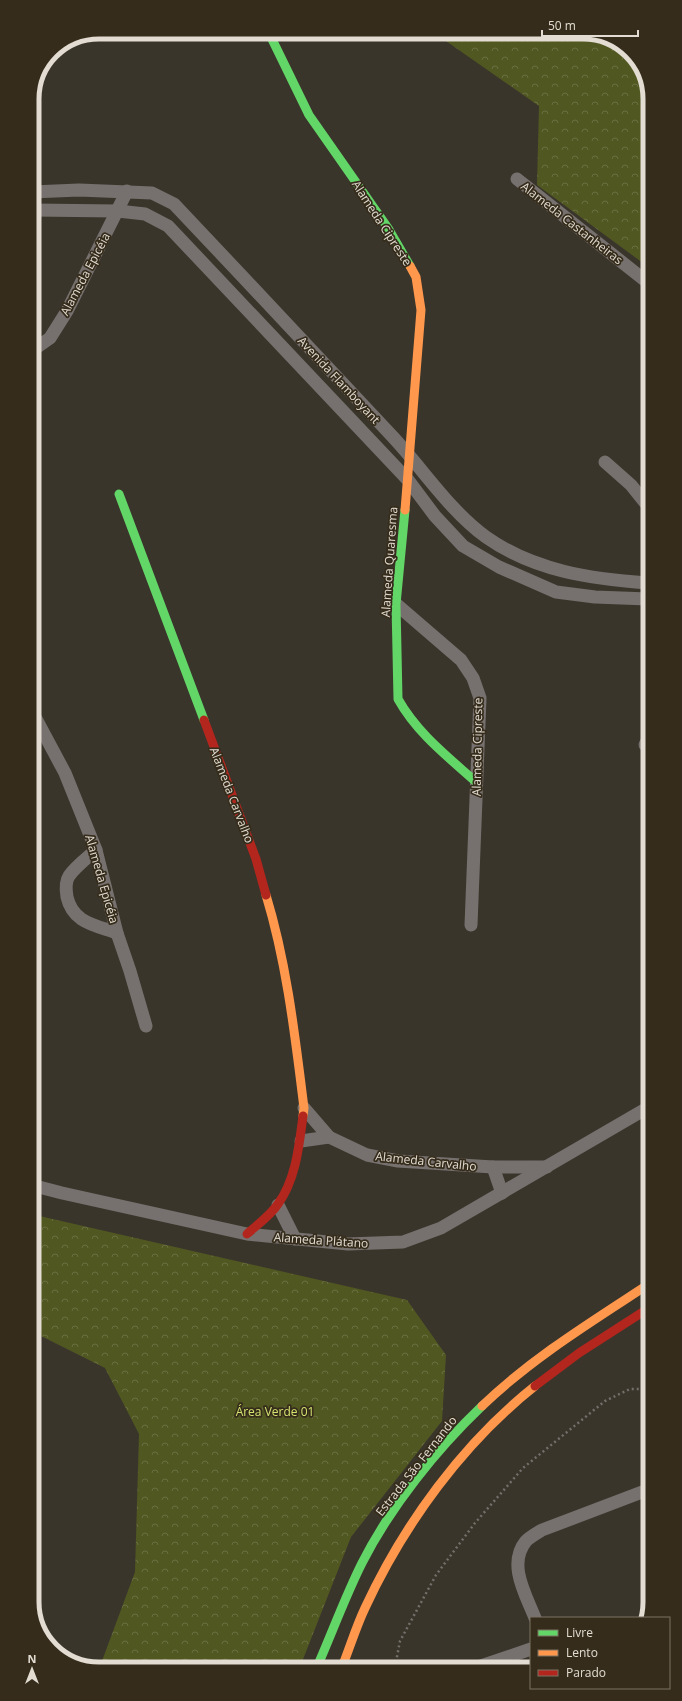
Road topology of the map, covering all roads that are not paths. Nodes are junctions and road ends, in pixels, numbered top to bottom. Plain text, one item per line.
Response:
1 (272, 39) edge
2 (517, 179) dead end
3 (127, 191) junction
4 (39, 192) edge
5 (39, 210) edge
6 (118, 211) junction
7 (643, 279) edge
8 (39, 346) edge
9 (380, 423) junction
10 (367, 436) junction
11 (410, 456) junction
12 (606, 462) dead end
13 (408, 480) junction
14 (119, 494) dead end
15 (643, 498) edge
16 (643, 583) edge
17 (643, 599) edge
18 (396, 604) junction
19 (39, 724) edge
20 (476, 782) junction
21 (96, 850) junction
22 (471, 925) dead end
23 (117, 933) junction
24 (146, 1026) dead end
25 (304, 1108) junction
26 (643, 1111) edge
27 (330, 1137) junction
28 (301, 1141) junction
29 (493, 1167) junction
30 (547, 1167) junction
31 (39, 1187) edge
32 (502, 1193) junction
33 (278, 1204) junction
34 (247, 1234) junction
35 (295, 1239) junction
36 (643, 1288) edge
37 (643, 1312) edge
38 (643, 1492) edge
39 (535, 1617) edge
40 (530, 1649) edge
41 (319, 1662) edge
42 (344, 1662) edge
43 (493, 1662) edge

1 - 11 street, Alameda Cipreste
2 - 7 street, Alameda Castanheiras
3 - 4 street, Avenida Flamboyant
3 - 6 street, Alameda Epicéia
3 - 9 street, Avenida Flamboyant
5 - 6 street, Avenida Flamboyant
6 - 8 street, Alameda Epicéia
6 - 10 street, Avenida Flamboyant
9 - 10 street
9 - 11 street, Avenida Flamboyant
10 - 13 street, Avenida Flamboyant
11 - 13 street, Alameda Quaresma
11 - 16 street, Avenida Flamboyant
12 - 15 street
13 - 17 street, Avenida Flamboyant
13 - 18 street, Alameda Quaresma
14 - 25 street, Alameda Carvalho
18 - 20 street, Alameda Quaresma
18 - 20 street, Alameda Cipreste
19 - 21 street, Alameda Epicéia
20 - 22 street, Alameda Cipreste
21 - 23 street, Alameda Epicéia
21 - 23 street
23 - 24 street, Alameda Epicéia
25 - 27 street, Alameda Carvalho
25 - 28 street, Alameda Carvalho
26 - 30 street, Alameda Plátano
27 - 28 street
27 - 29 street, Alameda Carvalho
28 - 33 street, Alameda Carvalho
29 - 30 street, Alameda Carvalho
29 - 32 street
30 - 32 street, Alameda Plátano
31 - 34 street, Alameda Plátano
32 - 35 street, Alameda Plátano
33 - 34 street, Alameda Carvalho
33 - 35 street
34 - 35 street, Alameda Plátano
36 - 41 street, Estrada São Fernando
37 - 42 street
38 - 39 street
40 - 43 street

